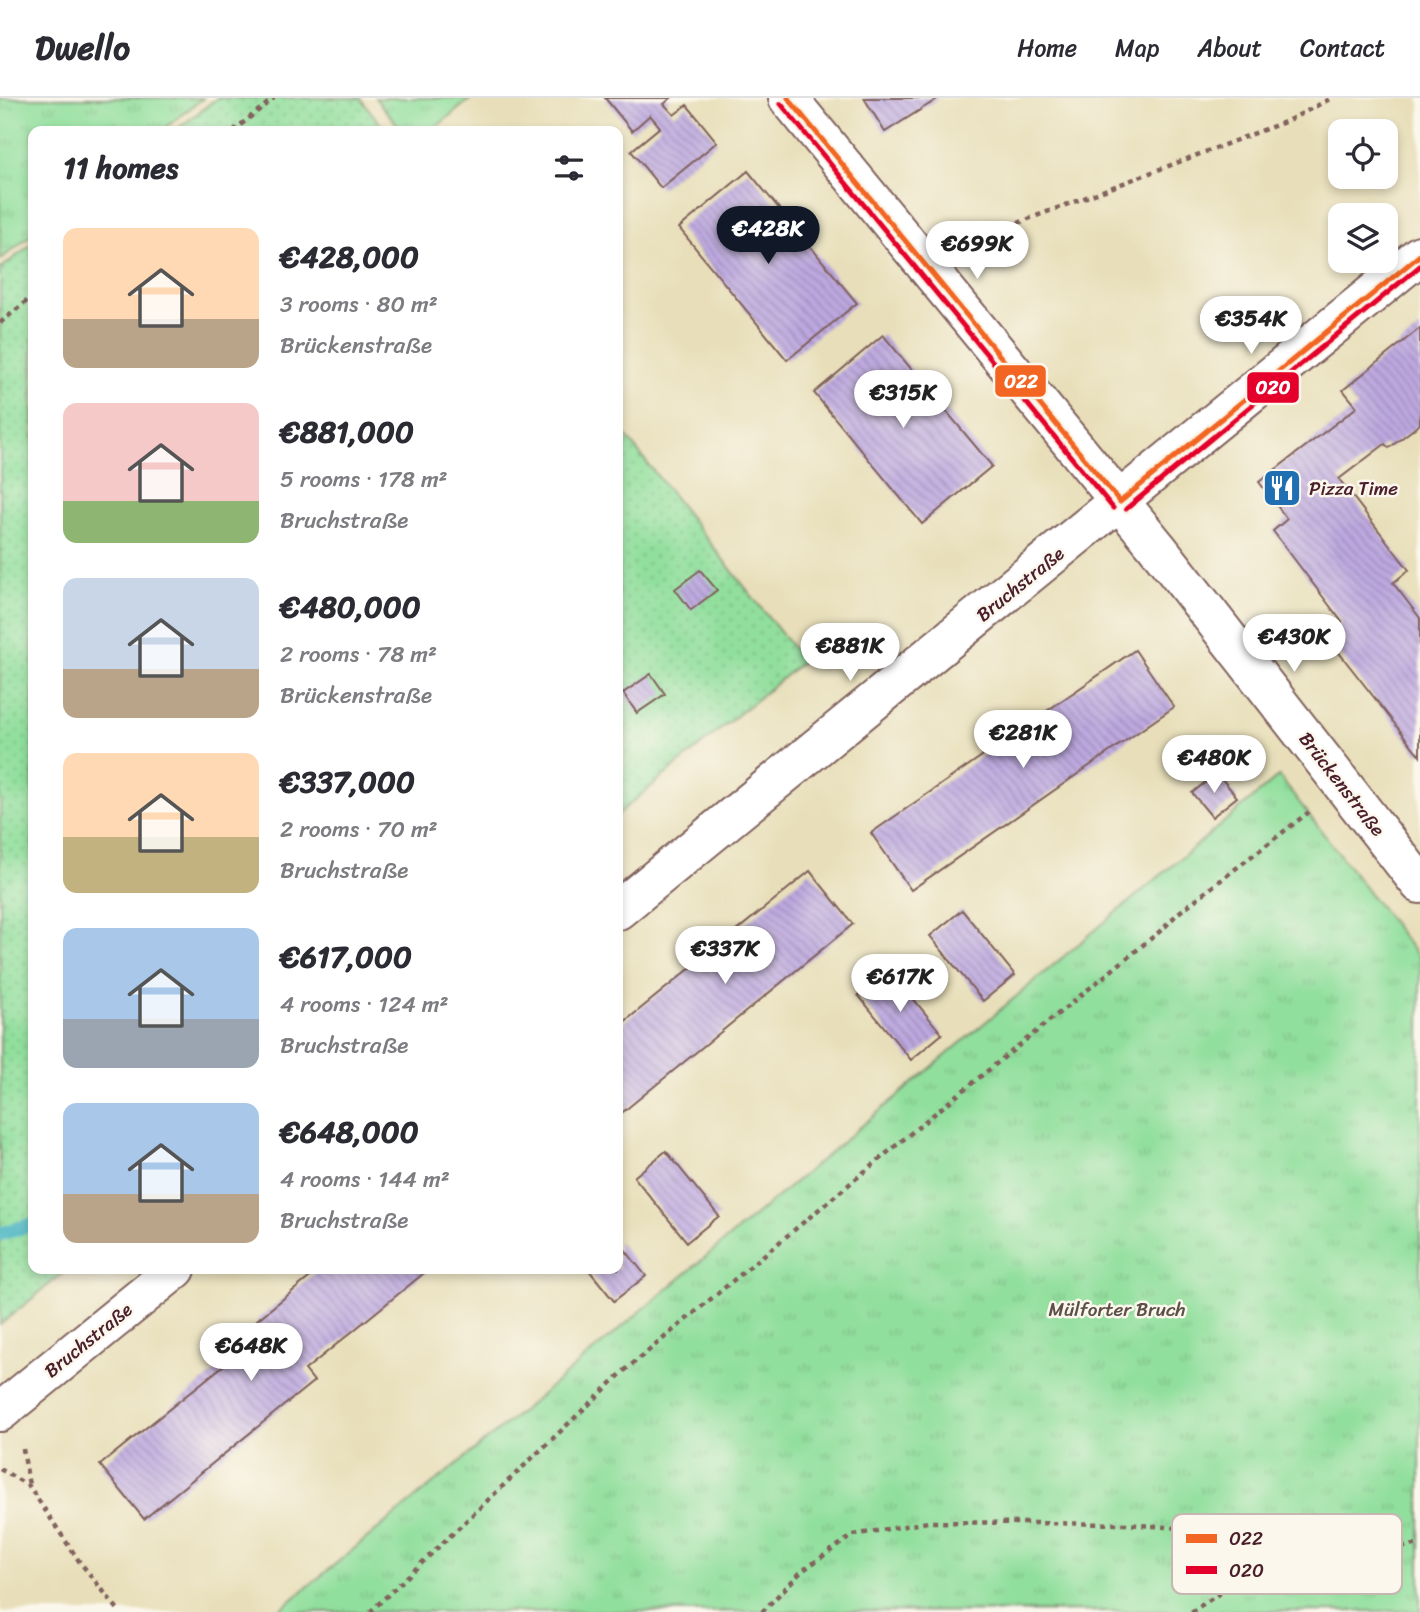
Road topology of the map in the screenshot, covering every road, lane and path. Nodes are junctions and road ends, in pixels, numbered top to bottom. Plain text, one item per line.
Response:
1 (274, 98) edge
2 (788, 98) edge
3 (1332, 98) edge
4 (239, 126) edge
5 (914, 251) junction
6 (1420, 255) edge
7 (28, 300) edge
8 (0, 323) edge
9 (1120, 502) junction
10 (1342, 784) junction
11 (1420, 884) edge
12 (623, 906) edge
13 (171, 1274) edge
14 (12, 1426) edge
15 (0, 1469) edge
16 (29, 1486) junction
17 (1172, 1527) edge
18 (1420, 1544) edge
19 (1402, 1547) edge
20 (1218, 1594) edge
21 (120, 1612) edge
22 (369, 1612) edge
23 (762, 1612) edge
24 (1191, 1612) edge

1 - 4 path
2 - 5 street, Brückenstraße
3 - 5 path
5 - 9 street, Brückenstraße
6 - 9 street, Bruchstraße
7 - 8 path
9 - 10 street, Brückenstraße
9 - 12 street, Bruchstraße
10 - 11 street, Brückenstraße
10 - 22 path
13 - 14 street, Bruchstraße
14 - 16 path
15 - 16 path
16 - 21 path
17 - 23 path
18 - 19 path
20 - 24 path

